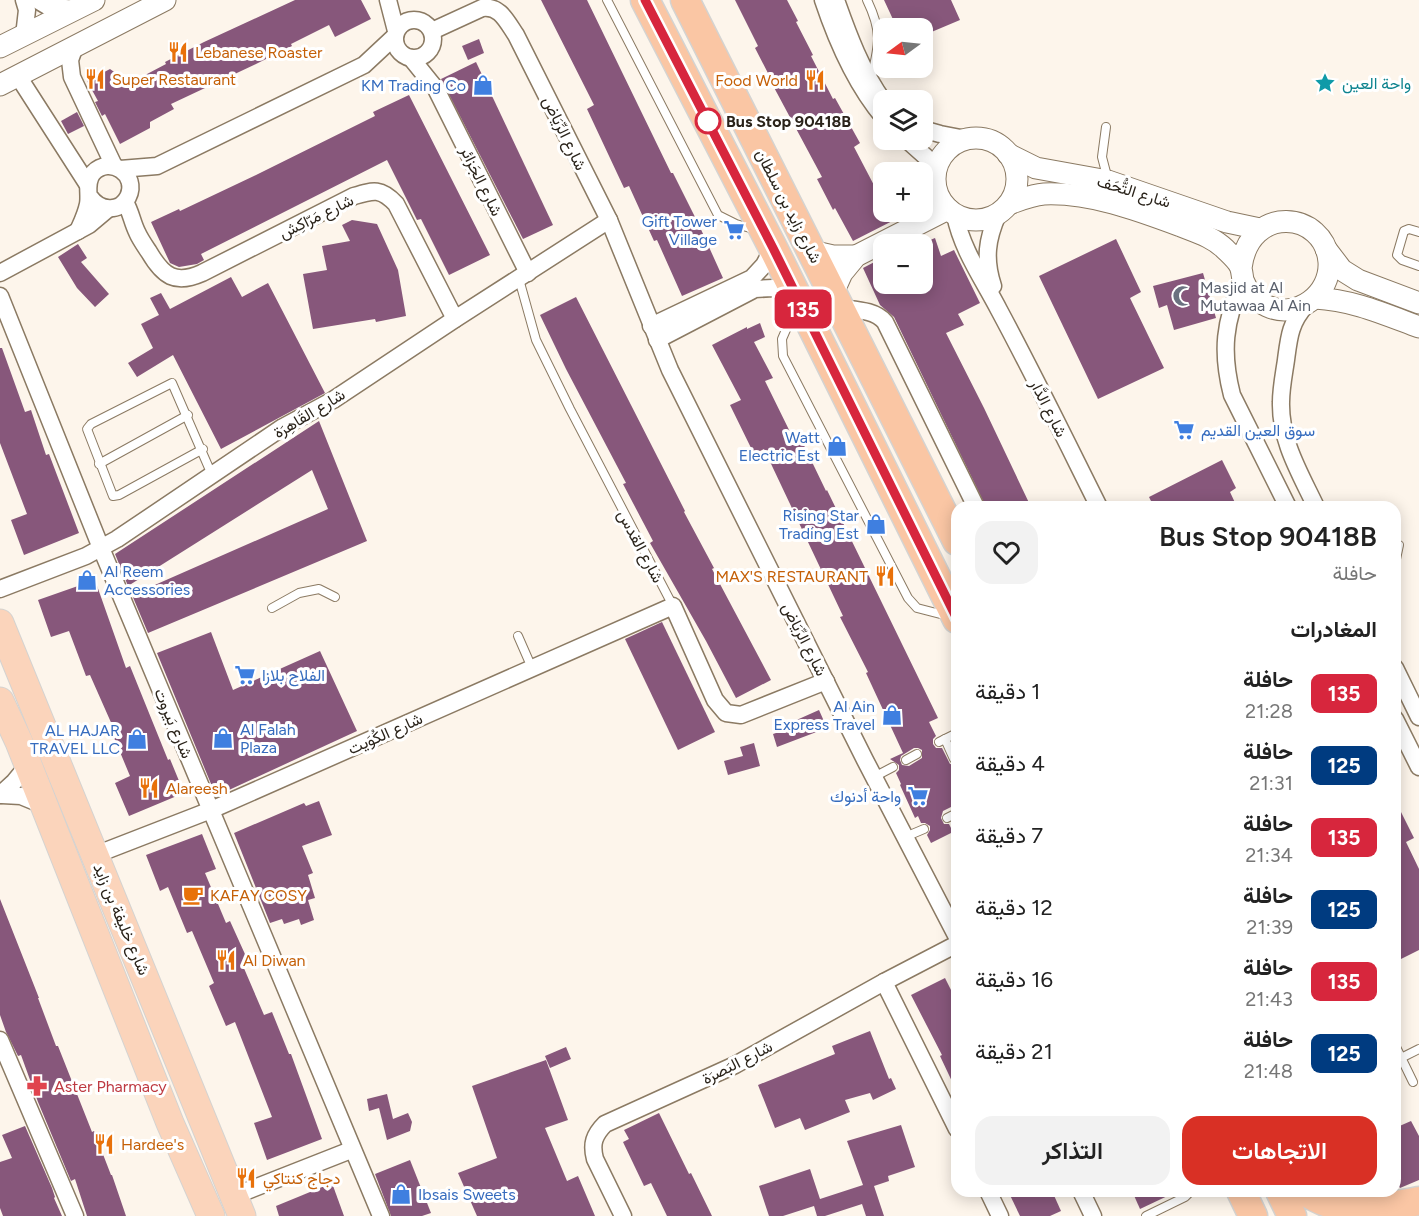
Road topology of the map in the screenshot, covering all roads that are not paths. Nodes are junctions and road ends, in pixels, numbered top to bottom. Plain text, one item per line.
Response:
1 (24, 0) edge
2 (37, 0) edge
3 (165, 0) edge
4 (390, 0) edge
5 (607, 0) edge
6 (645, 0) edge
7 (685, 0) edge
8 (823, 0) edge
9 (836, 0) edge
10 (867, 0) edge
11 (84, 4) edge
12 (874, 18) edge
13 (415, 19) junction
14 (432, 31) junction
15 (395, 34) junction
16 (24, 36) junction
17 (75, 45) junction
18 (0, 47) edge
19 (428, 51) junction
20 (408, 57) junction
21 (367, 64) junction
22 (873, 71) edge
23 (871, 80) junction
24 (9, 81) edge
25 (436, 88) junction
26 (877, 90) edge
27 (873, 105) edge
28 (1106, 127) dead end
29 (933, 132) edge
30 (966, 139) junction
31 (919, 150) edge
32 (1008, 154) junction
33 (157, 166) junction
34 (117, 168) junction
35 (936, 171) junction
36 (1108, 181) junction
37 (89, 191) junction
38 (119, 203) junction
39 (1003, 209) junction
40 (951, 212) junction
41 (609, 220) junction
42 (1260, 229) junction
43 (78, 231) junction
44 (1419, 232) edge
45 (769, 240) junction
46 (1326, 248) junction
47 (811, 251) junction
48 (856, 256) junction
49 (1419, 266) edge
50 (0, 273) edge
51 (1242, 274) junction
52 (523, 276) junction
53 (0, 296) edge
54 (797, 298) junction
55 (837, 300) junction
56 (1311, 301) junction
57 (1419, 303) edge
58 (999, 310) junction
59 (455, 319) junction
60 (1419, 327) edge
61 (654, 333) junction
62 (188, 415) junction
63 (203, 449) junction
64 (99, 464) junction
65 (212, 475) junction
66 (973, 501) edge
67 (1096, 501) edge
68 (1285, 501) edge
69 (1313, 501) edge
70 (951, 528) edge
71 (101, 548) junction
72 (0, 589) edge
73 (335, 597) dead end
74 (673, 606) junction
75 (951, 606) edge
76 (272, 608) dead end
77 (951, 616) edge
78 (0, 623) edge
79 (518, 636) dead end
80 (532, 668) junction
81 (1401, 680) edge
82 (826, 681) junction
83 (0, 701) edge
84 (1419, 717) edge
85 (1401, 731) edge
86 (951, 736) edge
87 (917, 754) dead end
88 (951, 754) edge
89 (906, 760) dead end
90 (28, 765) junction
91 (893, 767) dead end
92 (1419, 767) edge
93 (874, 777) junction
94 (1, 795) edge
95 (43, 805) junction
96 (211, 810) junction
97 (951, 816) edge
98 (947, 818) dead end
99 (924, 829) dead end
100 (905, 837) junction
101 (95, 855) junction
102 (951, 925) edge
103 (951, 947) edge
104 (884, 982) junction
105 (0, 1040) edge
106 (1419, 1049) edge
107 (1401, 1058) joint
108 (1413, 1082) dead end
109 (951, 1117) edge
110 (351, 1149) junction
111 (991, 1197) edge
112 (1084, 1197) edge
113 (1185, 1197) edge
114 (1228, 1197) edge
115 (1244, 1197) edge
116 (1283, 1197) edge
117 (1316, 1197) edge
118 (1419, 1201) edge
119 (238, 1206) edge
120 (75, 1216) edge
121 (211, 1216) edge
122 (381, 1216) edge
123 (623, 1216) edge
124 (1000, 1216) edge
125 (1093, 1216) edge
126 (1146, 1216) edge
127 (1231, 1216) edge
128 (1253, 1216) edge
129 (1292, 1216) edge

1 - 16 street
2 - 11 street
3 - 17 street
4 - 13 street
4 - 15 street
5 - 45 lane
6 - 45 highway, شارع زايد بن سلطان
7 - 47 highway, شارع زايد بن سلطان
8 - 27 street
9 - 23 street
10 - 12 lane
11 - 16 street
13 - 14 street
13 - 15 street
14 - 19 street
14 - 41 street, شارع الرِّيَاض
15 - 20 street
15 - 21 street
16 - 18 street
17 - 24 street
17 - 34 street
19 - 20 street
19 - 25 street, شارع الجَزائر
20 - 21 street
20 - 25 street, شارع الجَزائر
21 - 33 street
22 - 23 lane
23 - 26 street
24 - 37 street
25 - 52 street, شارع الجَزائر
28 - 36 lane
29 - 30 street
30 - 32 street
30 - 35 street
31 - 35 street
32 - 36 street, شارع التُّحَف
32 - 39 street
33 - 34 street
33 - 38 street
34 - 37 street
34 - 38 street
35 - 40 street
36 - 42 street, شارع التُّحَف
37 - 38 street
37 - 43 street
38 - 43 street
38 - 59 street, شارع مَرّاكِش
39 - 40 street
39 - 51 street, شارع التُّحَف
39 - 58 street, شارع الدَّار
40 - 48 street
40 - 58 street, شارع الدَّار
41 - 52 street, شارع القَاهِرَة
41 - 61 street, شارع الرِّيَاض
42 - 46 street
42 - 51 street
43 - 50 street
44 - 49 lane
45 - 54 highway, شارع زايد بن سلطان
45 - 61 street
46 - 56 street
46 - 57 street
47 - 48 street
47 - 55 highway, شارع زايد بن سلطان
48 - 55 street
51 - 56 street
51 - 68 street
52 - 59 street, شارع القَاهِرَة
52 - 74 lane, شارع القدس
53 - 71 street, شارع بَيروت
54 - 61 street
54 - 75 highway, شارع زايد بن سلطان
54 - 77 lane
55 - 66 street
55 - 70 highway, شارع زايد بن سلطان
56 - 60 street
56 - 69 street
58 - 67 street, شارع الدَّار
59 - 65 street, شارع القَاهِرَة
61 - 82 street, شارع الرِّيَاض
62 - 63 lane
62 - 64 lane
62 - 64 lane
63 - 64 lane
63 - 65 lane
65 - 71 street, شارع القَاهِرَة
71 - 72 street, شارع القَاهِرَة
71 - 96 street, شارع بَيروت
73 - 76 lane
74 - 80 street, شارع الكُوَيت
74 - 82 street, شارع القدس
78 - 101 main road, شارع خليفة بن زايد
79 - 80 lane
80 - 96 street, شارع الكُوَيت
81 - 84 street
82 - 93 street, شارع الرِّيَاض
83 - 90 main road, شارع خليفة بن زايد
85 - 92 street
86 - 88 lane
87 - 89 lane
90 - 94 street
90 - 95 main road, شارع خليفة بن زايد
91 - 93 lane
93 - 100 street, شارع الرِّيَاض
94 - 95 street
95 - 121 main road, شارع خليفة بن زايد
96 - 101 street, شارع الكُوَيت
96 - 110 street, شارع بَيروت
97 - 98 lane
99 - 100 lane
100 - 102 street, شارع الرِّيَاض
101 - 119 main road, شارع خليفة بن زايد
103 - 104 street, شارع البَصرَة
104 - 109 street
104 - 123 street, شارع البَصرَة
105 - 120 street
106 - 107 lane
107 - 108 lane
110 - 119 street
110 - 122 street, شارع بَيروت
111 - 124 street
112 - 125 street
113 - 126 lane
114 - 127 highway
115 - 128 highway
116 - 129 highway
117 - 118 highway

